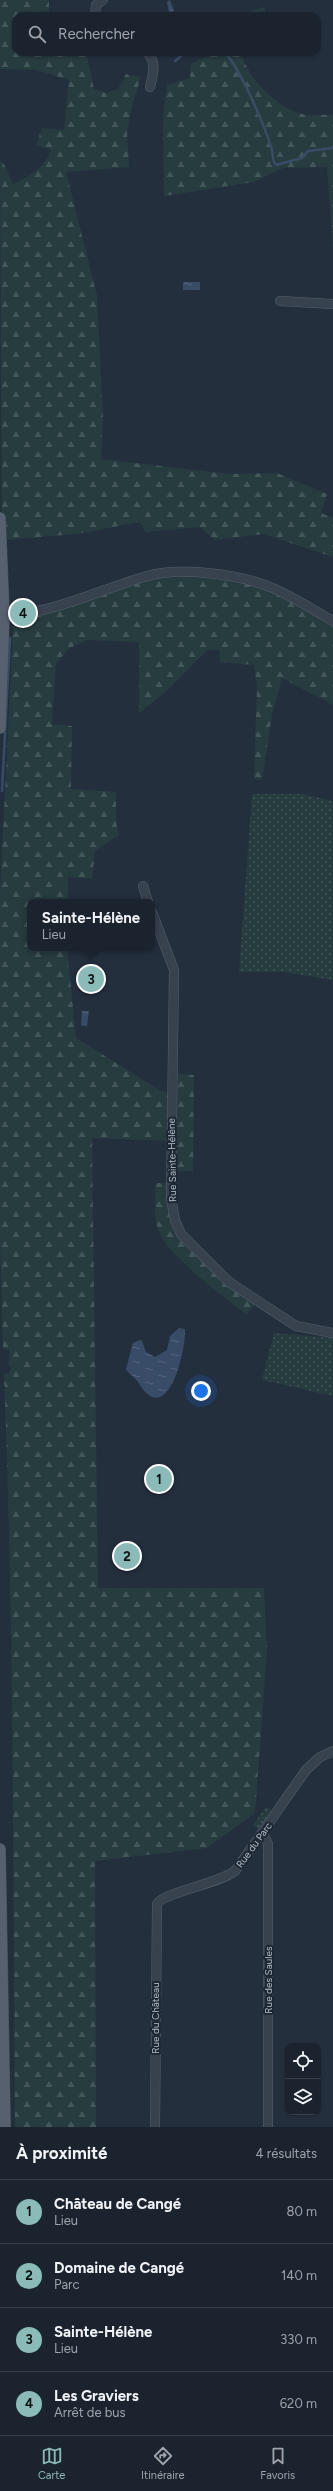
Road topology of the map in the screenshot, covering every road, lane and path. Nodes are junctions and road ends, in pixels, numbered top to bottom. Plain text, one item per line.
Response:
1 (103, 0) edge
2 (95, 12) edge
3 (150, 56) edge
4 (150, 87) dead end
5 (280, 301) dead end
6 (333, 304) edge
7 (0, 518) edge
8 (3, 620) edge
9 (333, 621) edge
10 (0, 728) edge
11 (142, 886) dead end
12 (147, 899) edge
13 (155, 920) edge
14 (333, 1333) edge
15 (333, 1751) edge
16 (263, 1833) junction
17 (0, 1849) edge
18 (155, 1910) joint
19 (5, 2127) edge
20 (155, 2127) edge
21 (268, 2127) edge

1 - 2 street
3 - 4 street
5 - 6 street
7 - 8 main road
8 - 9 street
8 - 10 main road
11 - 12 street
13 - 14 street, Rue Sainte-Hélène
15 - 16 street, Rue du Parc
16 - 18 street, Rue du Parc
16 - 21 street, Rue des Saules
17 - 19 main road
18 - 20 street, Rue du Château

